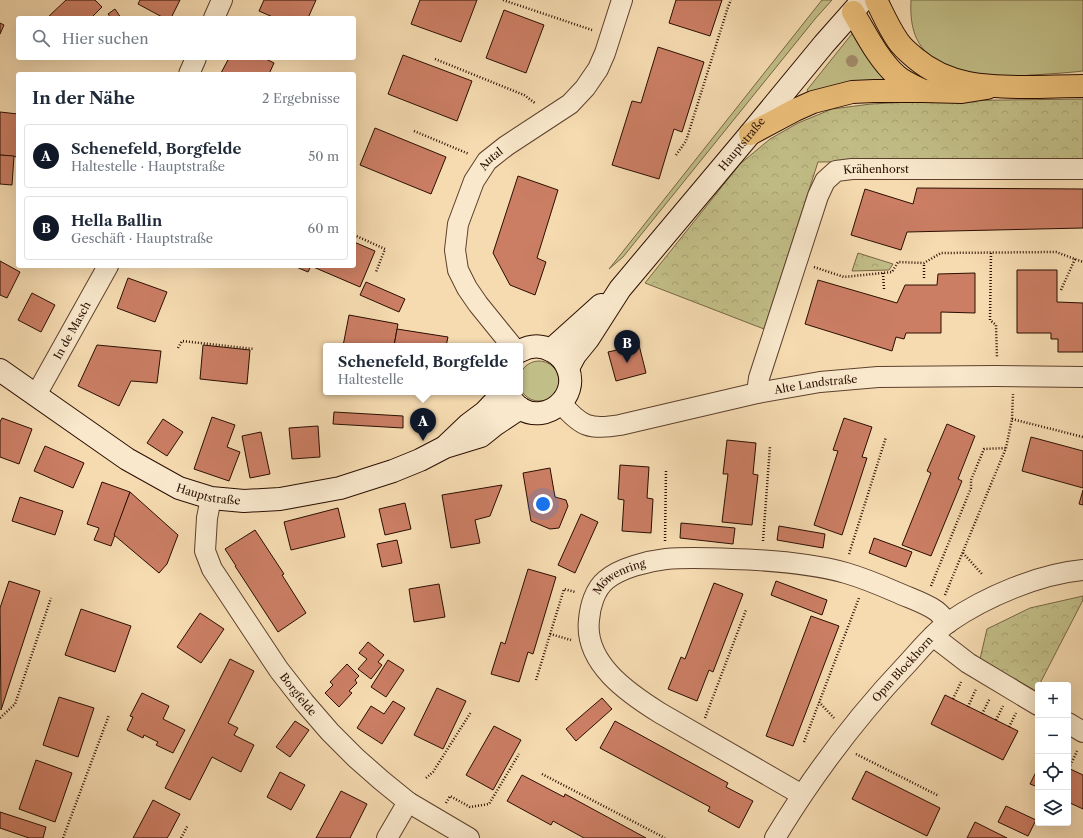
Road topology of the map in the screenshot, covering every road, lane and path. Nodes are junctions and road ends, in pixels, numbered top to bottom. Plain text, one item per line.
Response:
1 (222, 0) edge
2 (504, 0) edge
3 (622, 0) edge
4 (731, 0) edge
5 (876, 0) edge
6 (858, 6) edge
7 (215, 16) edge
8 (595, 31) dead end
9 (435, 59) dead end
10 (195, 60) edge
11 (190, 72) edge
12 (1083, 86) edge
13 (997, 87) junction
14 (923, 91) junction
15 (539, 106) dead end
16 (414, 131) dead end
17 (750, 134) junction
18 (470, 154) dead end
19 (676, 155) dead end
20 (1083, 169) edge
21 (356, 236) edge
22 (991, 253) junction
23 (1074, 259) junction
24 (797, 260) junction
25 (1083, 262) edge
26 (924, 263) junction
27 (107, 268) edge
28 (376, 272) dead end
29 (883, 273) junction
30 (924, 278) dead end
31 (620, 288) junction
32 (884, 289) dead end
33 (1061, 290) dead end
34 (510, 343) edge
35 (178, 348) dead end
36 (254, 349) dead end
37 (523, 350) edge
38 (551, 350) junction
39 (997, 364) dead end
40 (568, 368) junction
41 (0, 370) edge
42 (1083, 377) edge
43 (1013, 392) dead end
44 (757, 393) junction
45 (36, 395) junction
46 (510, 398) edge
47 (561, 403) junction
48 (1012, 419) junction
49 (886, 437) dead end
50 (1083, 437) edge
51 (770, 446) dead end
52 (1006, 448) junction
53 (666, 470) dead end
54 (211, 498) junction
55 (962, 553) junction
56 (665, 559) junction
57 (761, 560) junction
58 (1083, 570) edge
59 (844, 572) junction
60 (982, 574) dead end
61 (930, 587) dead end
62 (51, 598) dead end
63 (594, 598) junction
64 (859, 598) dead end
65 (944, 599) dead end
66 (746, 610) dead end
67 (940, 629) junction
68 (963, 679) dead end
69 (536, 680) dead end
70 (977, 688) dead end
71 (991, 696) dead end
72 (953, 699) dead end
73 (819, 702) junction
74 (1004, 703) dead end
75 (1035, 703) edge
76 (968, 707) dead end
77 (471, 712) dead end
78 (1016, 712) dead end
79 (982, 714) dead end
80 (109, 715) dead end
81 (0, 718) edge
82 (834, 718) dead end
83 (996, 720) dead end
84 (1009, 727) dead end
85 (1071, 727) edge
86 (699, 736) junction
87 (1081, 740) edge
88 (804, 742) dead end
89 (851, 752) dead end
90 (518, 754) dead end
91 (1071, 763) edge
92 (542, 774) dead end
93 (426, 778) dead end
94 (802, 795) junction
95 (940, 796) dead end
96 (408, 802) junction
97 (443, 806) dead end
98 (188, 825) dead end
99 (63, 838) edge
100 (181, 838) edge
101 (387, 838) edge
102 (469, 838) edge
103 (665, 838) edge
104 (775, 838) edge

1 - 7 street
2 - 8 path
3 - 34 street, Autal
4 - 19 path
5 - 13 main road
6 - 14 main road
6 - 17 main road, Hauptstraße
9 - 15 path
10 - 11 street
12 - 13 main road
13 - 14 main road
14 - 17 main road
16 - 18 path
17 - 31 main road, Hauptstraße
20 - 24 street, Krähenhorst
21 - 28 path
22 - 23 path
22 - 26 path
22 - 39 path
23 - 25 path
23 - 33 path
24 - 29 path
24 - 44 street, Krähenhorst
26 - 29 path
26 - 30 path
27 - 45 street, In de Masch
29 - 32 path
31 - 38 main road, Hauptstraße
31 - 40 main road, Hauptstraße
35 - 36 path
37 - 38 main road
38 - 40 main road
40 - 47 main road
41 - 45 main road, Hauptstraße
42 - 44 street, Alte Landstraße
43 - 48 path
44 - 47 street, Alte Landstraße
45 - 54 main road, Hauptstraße
46 - 47 main road, Hauptstraße
46 - 54 main road, Hauptstraße
48 - 50 path
48 - 52 path
49 - 59 path
51 - 57 path
52 - 55 path
52 - 61 path
53 - 56 path
54 - 96 street, Borgfelde
55 - 60 path
55 - 65 path
56 - 57 street, Möwenring
56 - 63 street, Möwenring
57 - 59 street, Möwenring
58 - 67 street, Opm Blockhorn
59 - 67 street, Möwenring
62 - 81 path
63 - 69 path
63 - 86 street, Möwenring
64 - 73 path
66 - 86 path
67 - 75 street, Möwenring
67 - 94 street, Opm Blockhorn
68 - 72 path
70 - 76 path
71 - 79 path
73 - 82 path
73 - 88 path
74 - 83 path
77 - 93 path
78 - 84 path
80 - 99 path
85 - 87 street
86 - 94 street, Möwenring
87 - 91 path
89 - 95 path
90 - 97 path
92 - 103 path
94 - 104 street, Opm Blockhorn
96 - 101 street
96 - 102 street, Borgfelde
98 - 100 path

